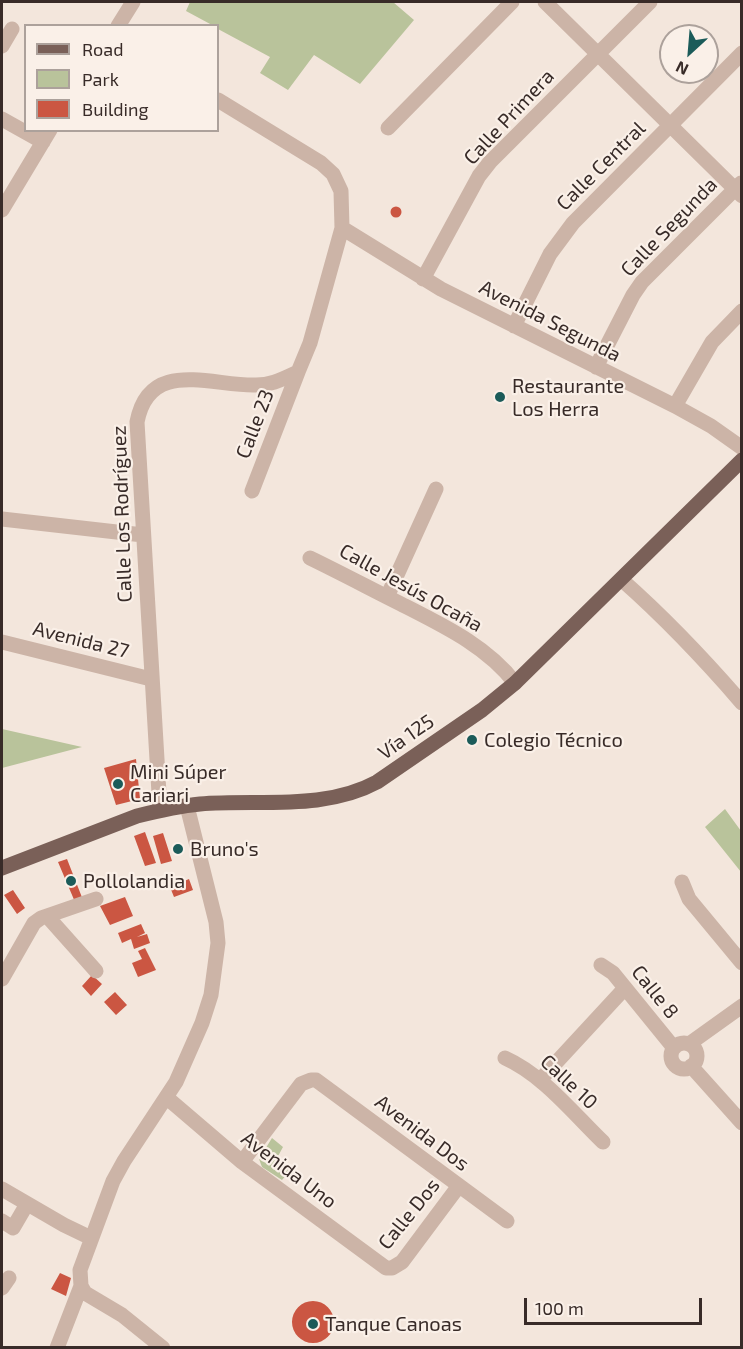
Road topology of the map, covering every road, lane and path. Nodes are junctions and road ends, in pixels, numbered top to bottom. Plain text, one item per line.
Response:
1 (133, 2) edge
2 (513, 2) edge
3 (545, 2) edge
4 (559, 2) edge
5 (650, 2) edge
6 (119, 24) edge
7 (12, 29) dead end
8 (2, 46) edge
9 (602, 51) junction
10 (741, 53) edge
11 (219, 101) edge
12 (2, 119) edge
13 (674, 122) junction
14 (24, 127) edge
15 (388, 128) dead end
16 (47, 136) edge
17 (740, 187) edge
18 (2, 210) edge
19 (342, 228) junction
20 (423, 279) junction
21 (741, 311) edge
22 (514, 326) junction
23 (596, 367) junction
24 (298, 372) junction
25 (675, 406) junction
26 (741, 448) edge
27 (741, 460) edge
28 (436, 489) dead end
29 (252, 490) dead end
30 (2, 519) edge
31 (143, 535) junction
32 (310, 558) dead end
33 (622, 580) junction
34 (387, 597) junction
35 (2, 642) edge
36 (151, 679) junction
37 (515, 683) junction
38 (741, 703) edge
39 (187, 806) junction
40 (160, 810) junction
41 (2, 867) edge
42 (682, 882) dead end
43 (96, 899) dead end
44 (47, 916) junction
45 (741, 963) edge
46 (601, 965) dead end
47 (96, 971) dead end
48 (2, 979) edge
49 (625, 988) junction
50 (738, 1015) edge
51 (689, 1044) junction
52 (674, 1048) junction
53 (504, 1058) dead end
54 (691, 1066) junction
55 (540, 1080) junction
56 (166, 1097) junction
57 (741, 1123) edge
58 (603, 1142) dead end
59 (242, 1162) junction
60 (458, 1187) junction
61 (2, 1189) edge
62 (27, 1204) junction
63 (2, 1221) edge
64 (507, 1221) dead end
65 (91, 1238) junction
66 (392, 1268) joint
67 (81, 1286) junction
68 (57, 1347) edge
69 (163, 1347) edge

1 - 6 street
2 - 15 street
3 - 9 street
4 - 9 street
5 - 9 street, Calle Primera
7 - 8 street
9 - 13 street
9 - 20 street, Calle Primera
10 - 13 street, Calle Central
11 - 19 street
12 - 14 street
13 - 17 street
13 - 22 street, Calle Central
16 - 18 street
17 - 23 street, Calle Segunda
19 - 20 street, Avenida Segunda
19 - 24 street
20 - 22 street, Avenida Segunda
21 - 25 street
22 - 23 street, Avenida Segunda
23 - 25 street, Avenida Segunda
24 - 29 street, Calle 23
24 - 31 street, Calle Los Rodríguez
25 - 26 street, Avenida Segunda
27 - 33 main road, Vía 125
28 - 34 street
30 - 31 street
31 - 36 street, Calle Los Rodríguez
32 - 34 street, Calle Jesús Ocaña
33 - 37 main road, Vía 125
33 - 38 street
34 - 37 street, Calle Jesús Ocaña
35 - 36 street, Avenida 27
36 - 40 street, Calle Los Rodríguez
37 - 39 main road, Vía 125
39 - 40 main road, Vía 125
39 - 56 street
40 - 41 main road, Vía 125
42 - 45 street
43 - 44 street
44 - 47 street
44 - 48 street
46 - 49 street, Calle 8
49 - 52 street, Calle 8
49 - 55 street
50 - 51 street
51 - 52 street
51 - 54 street
52 - 54 street
53 - 55 street, Calle 10
54 - 57 street
55 - 58 street, Calle 10
56 - 59 street, Avenida Uno
56 - 65 street
59 - 60 street, Avenida Dos
59 - 66 street, Avenida Uno
60 - 64 street, Avenida Dos
60 - 66 street, Calle Dos
61 - 62 street
62 - 63 street
62 - 65 street
65 - 67 street
67 - 68 street
67 - 69 street

